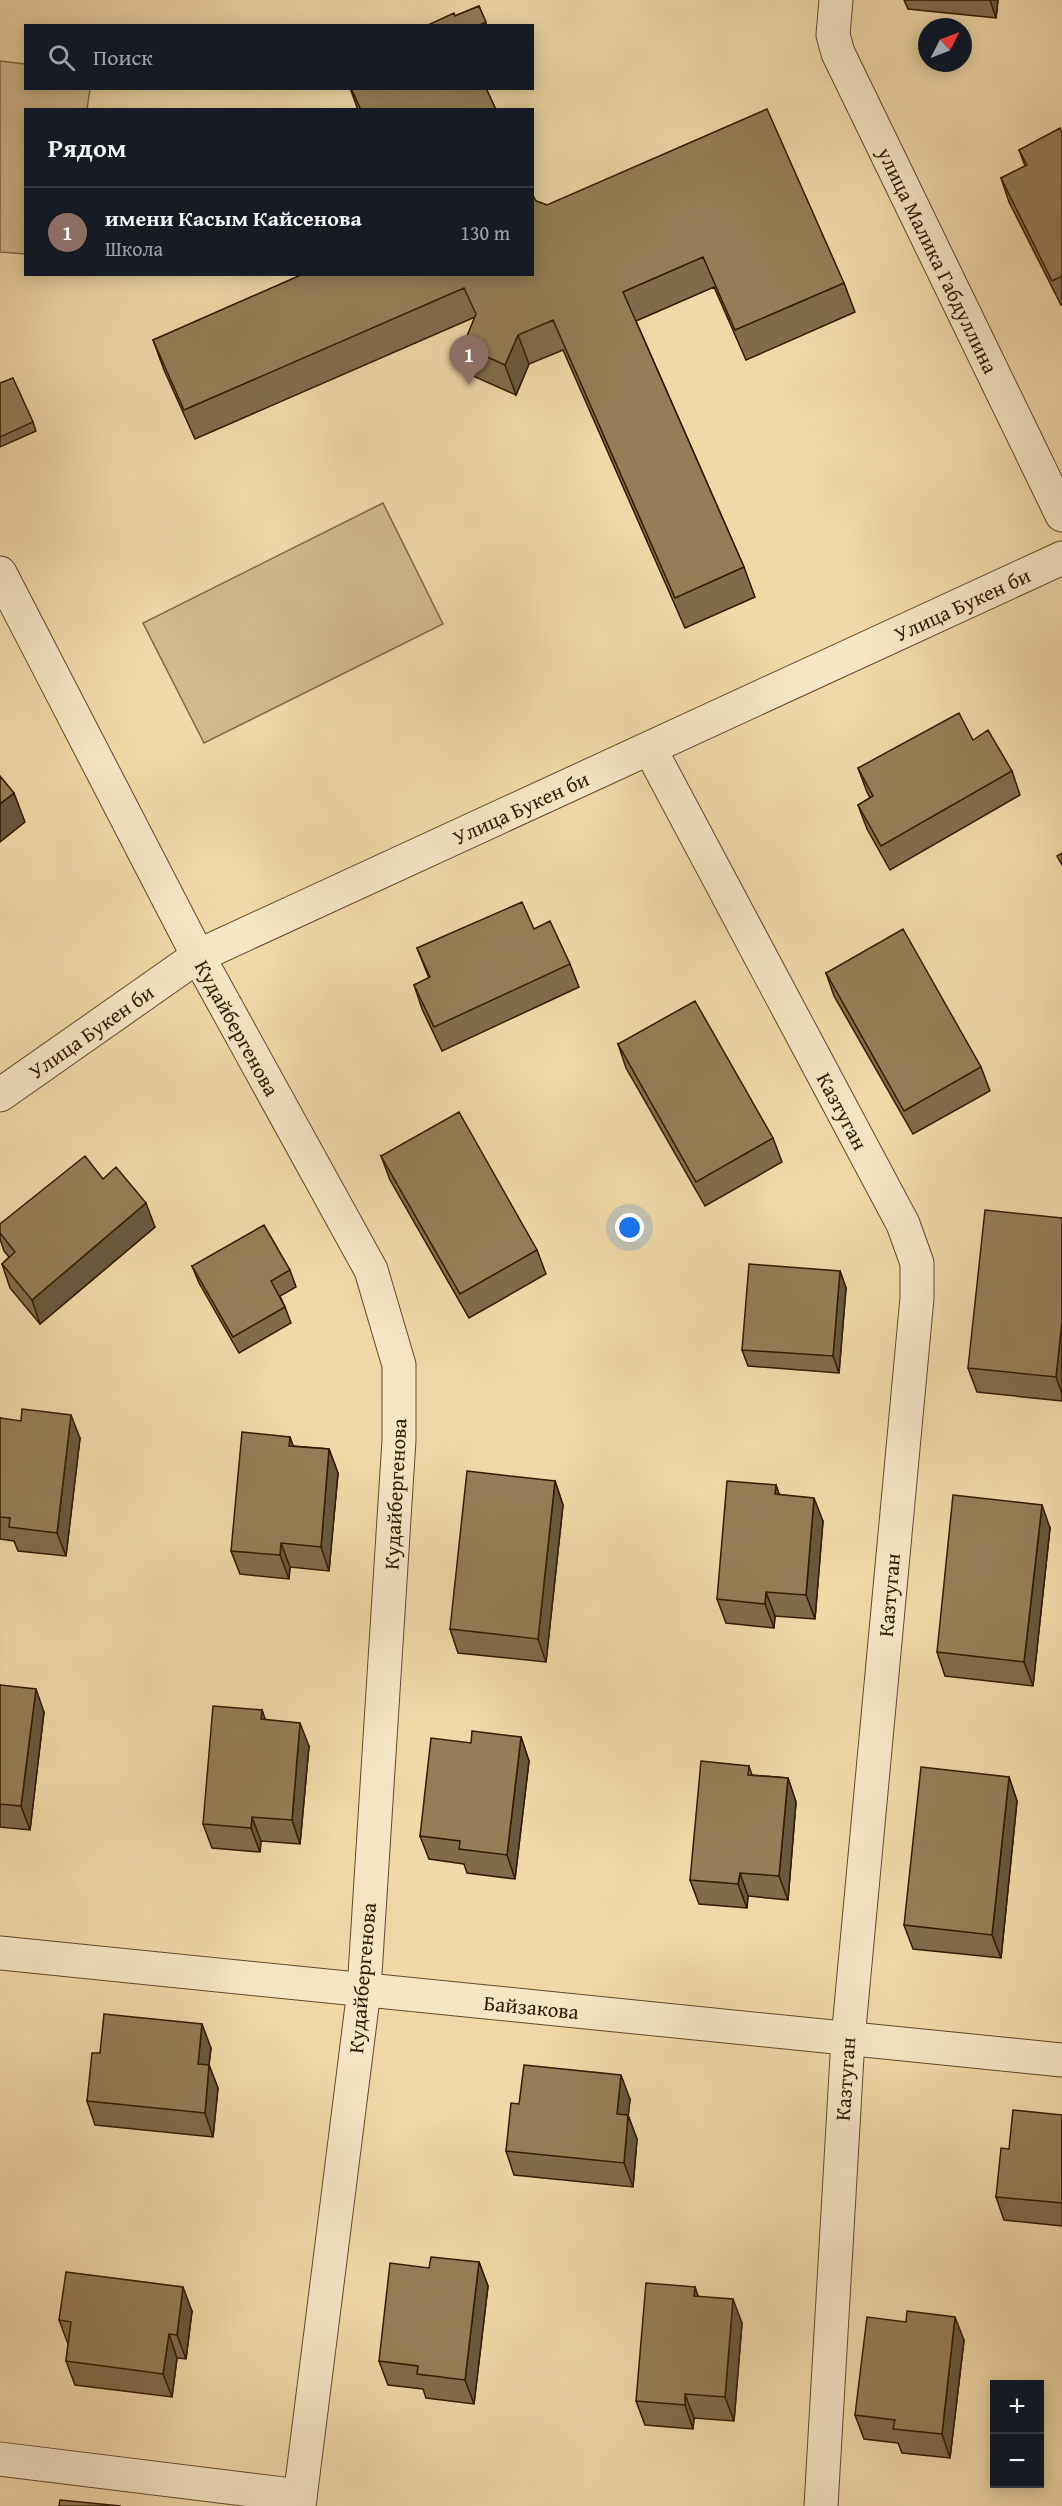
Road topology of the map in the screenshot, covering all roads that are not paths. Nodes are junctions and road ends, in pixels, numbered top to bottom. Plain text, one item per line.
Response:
1 (836, 0) edge
2 (1062, 515) edge
3 (1062, 558) edge
4 (0, 573) edge
5 (650, 749) junction
6 (198, 956) junction
7 (0, 1095) edge
8 (0, 1953) edge
9 (364, 1990) junction
10 (848, 2039) junction
11 (1062, 2061) edge
12 (0, 2458) edge
13 (300, 2501) edge
14 (821, 2506) edge

1 - 2 street, улица Малика Габдуллина
3 - 5 street, Улица Букен би
4 - 6 street, Кудайбергенова
5 - 6 street, Улица Букен би
5 - 10 street, Казтуган
6 - 7 street, Улица Букен би
6 - 9 street, Кудайбергенова
8 - 9 street, Байзакова
9 - 10 street, Байзакова
9 - 13 street, Кудайбергенова
10 - 11 street, Байзакова
10 - 14 street, Казтуган
12 - 13 street

